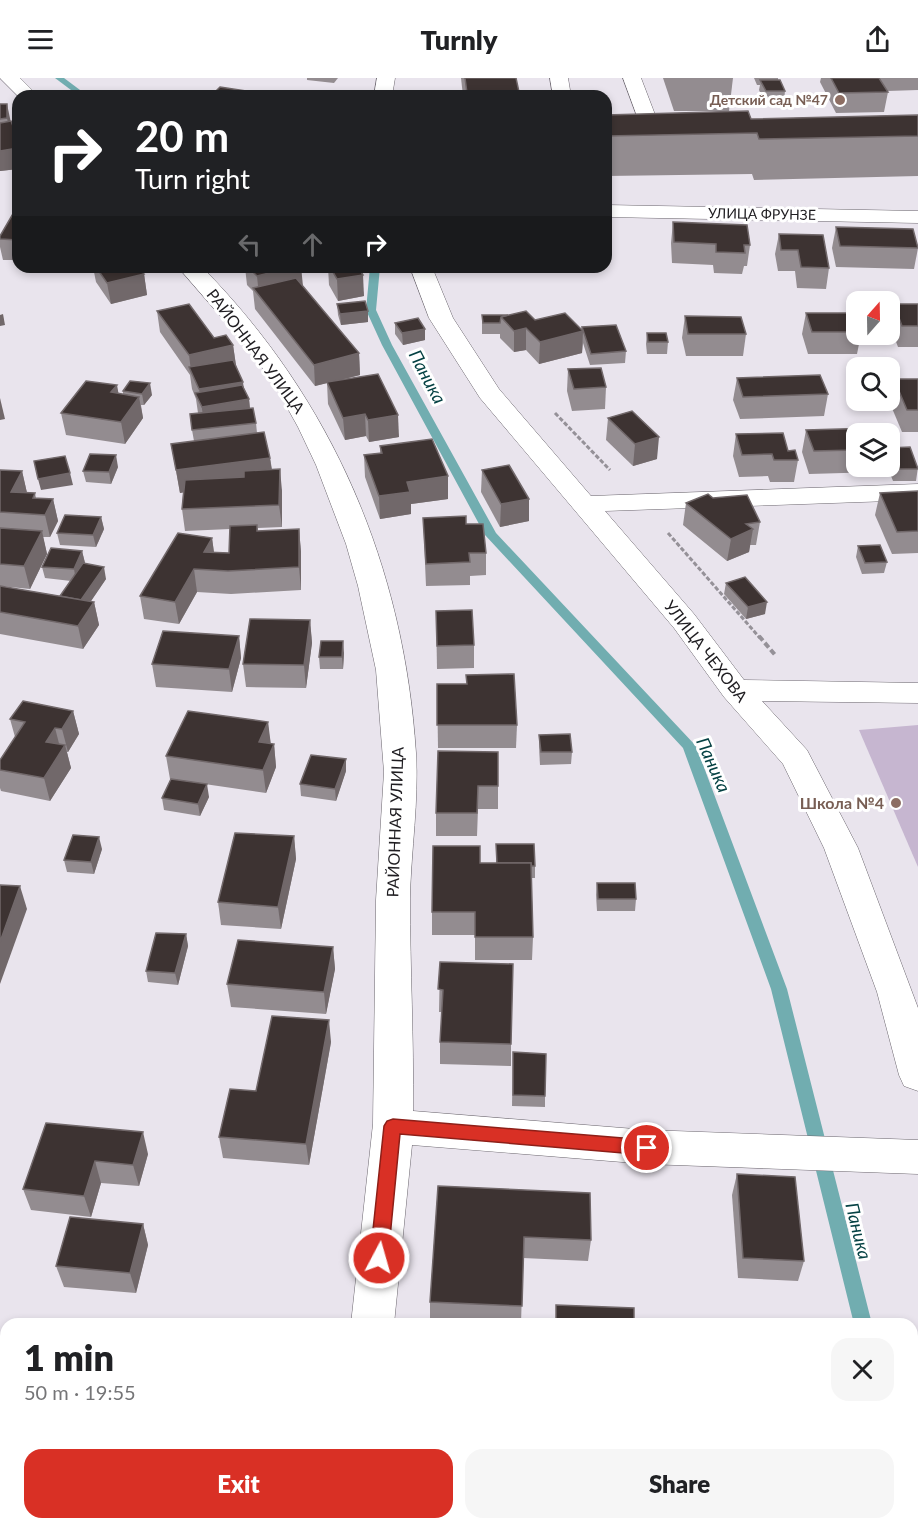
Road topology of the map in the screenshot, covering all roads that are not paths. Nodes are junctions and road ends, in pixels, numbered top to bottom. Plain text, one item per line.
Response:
1 (9, 78) edge
2 (632, 78) edge
3 (22, 90) edge
4 (651, 131) junction
5 (698, 131) edge
6 (628, 132) edge
7 (612, 212) edge
8 (918, 217) edge
9 (195, 273) edge
10 (423, 273) edge
11 (918, 492) edge
12 (586, 504) junction
13 (735, 690) junction
14 (918, 693) edge
15 (918, 1075) edge
16 (393, 1126) junction
17 (918, 1157) edge
18 (373, 1318) edge

1 - 3 street
2 - 4 street
4 - 5 street
4 - 6 street
7 - 8 street, УЛИЦА ФРУНЗЕ
9 - 16 street, РАЙОННАЯ УЛИЦА
10 - 12 street, УЛИЦА ЧЕХОВА
11 - 12 street
12 - 13 street, УЛИЦА ЧЕХОВА
13 - 14 street
13 - 15 street, УЛИЦА ЧЕХОВА
16 - 17 street
16 - 18 street, РАЙОННАЯ УЛИЦА

